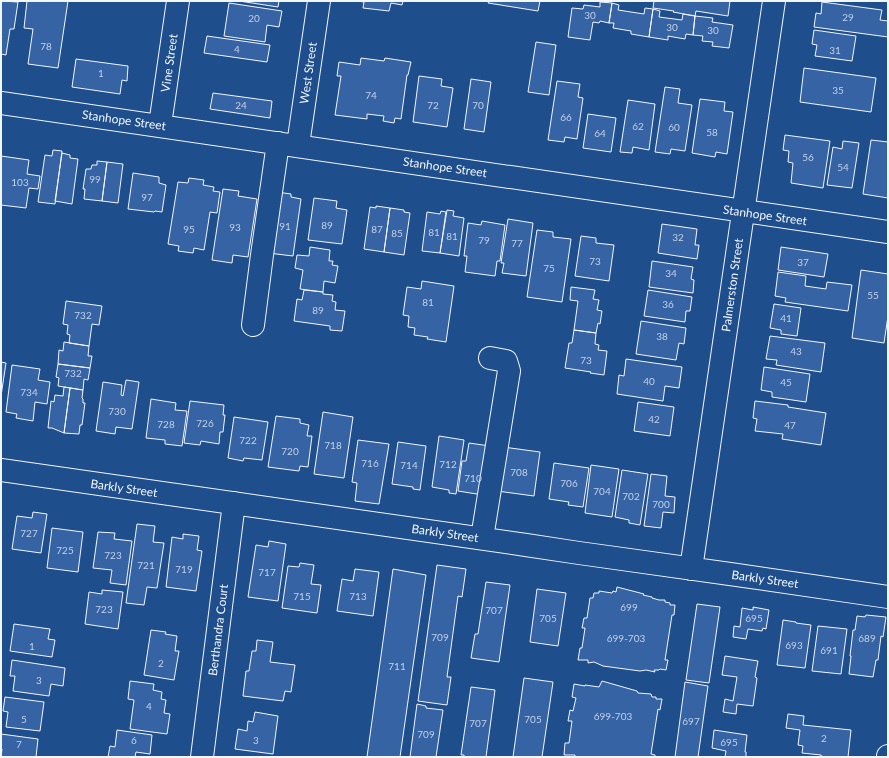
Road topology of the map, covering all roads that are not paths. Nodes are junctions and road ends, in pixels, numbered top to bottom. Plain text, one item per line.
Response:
1 (178, 1) edge
2 (319, 1) edge
3 (774, 1) edge
4 (1, 103) edge
5 (160, 125) junction
6 (288, 144) junction
7 (743, 212) junction
8 (888, 232) edge
9 (253, 324) dead end
10 (490, 358) dead end
11 (1, 470) edge
12 (234, 503) junction
13 (482, 538) junction
14 (691, 569) junction
15 (888, 597) edge
16 (202, 757) edge

1 - 5 street, Vine Street
2 - 6 street, West Street
3 - 7 street, Palmerston Street
4 - 5 street, Stanhope Street
5 - 6 street, Stanhope Street
6 - 7 street, Stanhope Street
6 - 9 street, West Street
7 - 8 street, Stanhope Street
7 - 14 street, Palmerston Street
10 - 13 street
11 - 12 street, Barkly Street
12 - 13 street, Barkly Street
12 - 16 street, Berthandra Court
13 - 14 street, Barkly Street
14 - 15 street, Barkly Street

